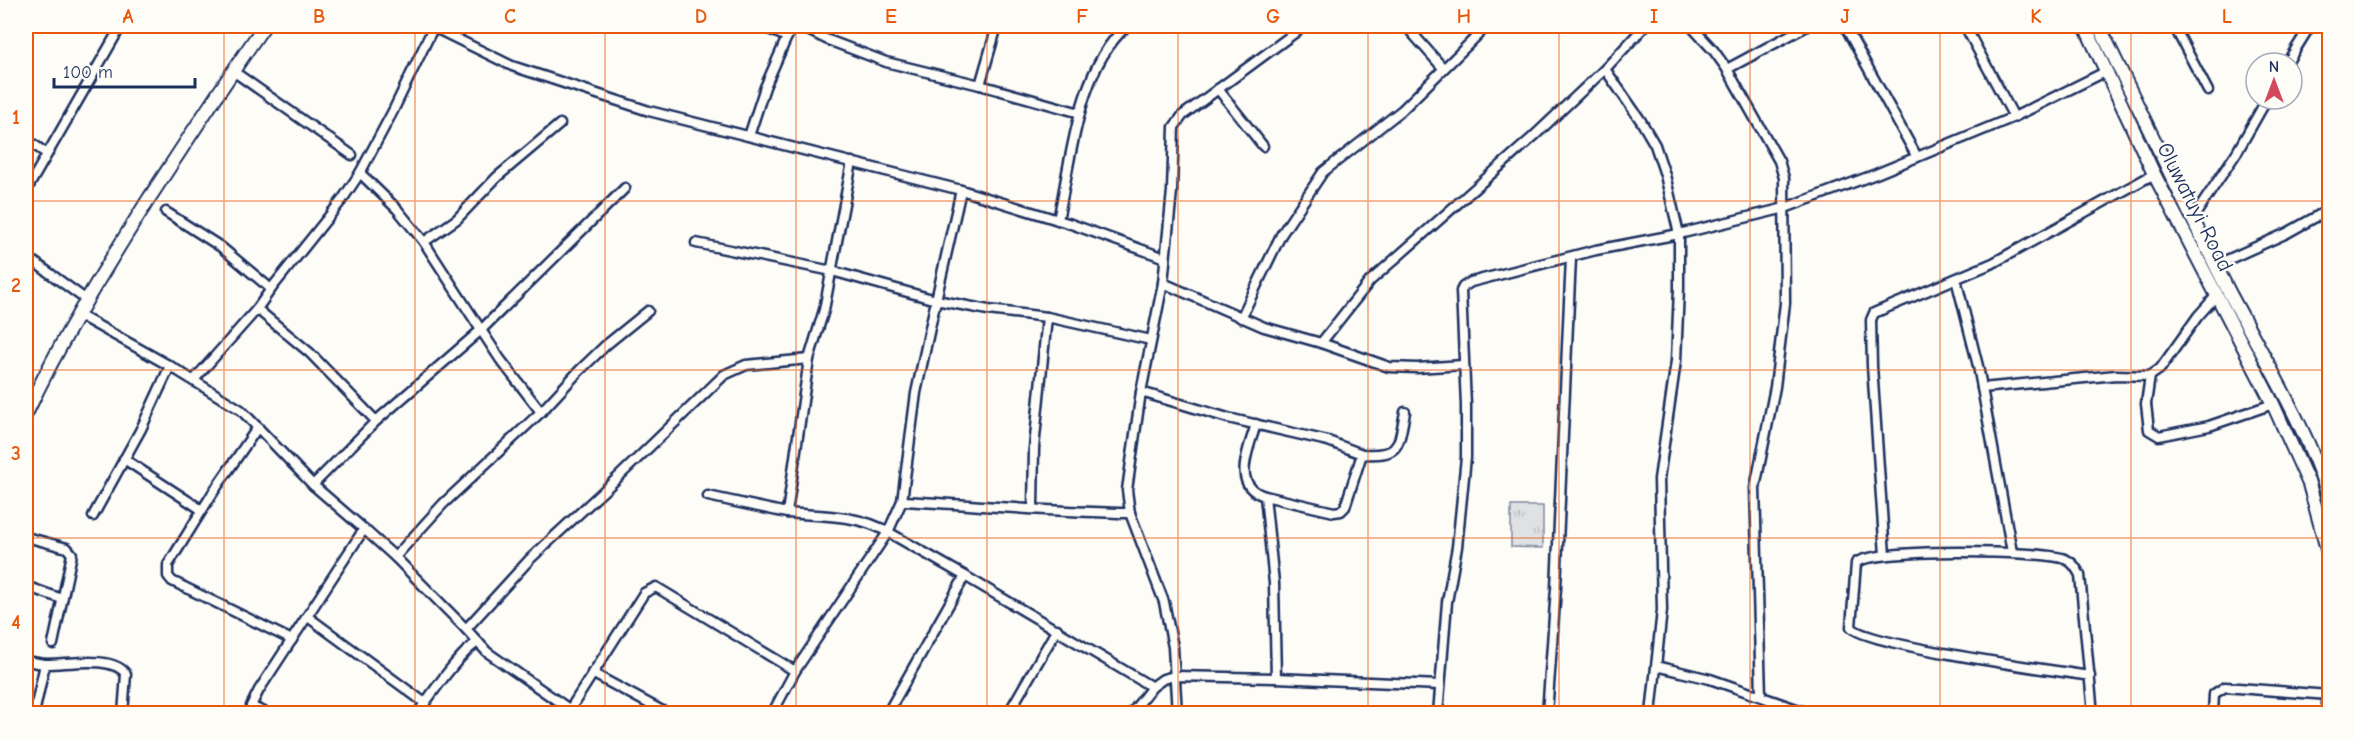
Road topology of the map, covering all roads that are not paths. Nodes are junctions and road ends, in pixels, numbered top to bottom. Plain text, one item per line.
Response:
1 (121, 26) edge
2 (264, 26) edge
3 (433, 26) edge
4 (762, 26) edge
5 (794, 26) edge
6 (799, 26) edge
7 (997, 26) edge
8 (1127, 26) edge
9 (1304, 26) edge
10 (1406, 26) edge
11 (1487, 26) edge
12 (1645, 26) edge
13 (1690, 26) edge
14 (1807, 26) edge
15 (1845, 26) edge
16 (1965, 26) edge
17 (2085, 26) edge
18 (2101, 26) edge
19 (2174, 26) edge
20 (2310, 26) edge
21 (787, 37) junction
22 (2294, 51) edge
23 (1443, 68) junction
24 (1605, 69) junction
25 (1727, 69) junction
26 (233, 71) junction
27 (2107, 71) junction
28 (980, 86) junction
29 (1218, 89) junction
30 (2208, 91) dead end
31 (2260, 111) edge
32 (1080, 113) junction
33 (2014, 117) junction
34 (560, 124) dead end
35 (748, 136) junction
36 (26, 139) edge
37 (1263, 146) dead end
38 (47, 154) junction
39 (352, 155) dead end
40 (1917, 157) junction
41 (852, 162) junction
42 (360, 172) junction
43 (2154, 174) junction
44 (625, 188) dead end
45 (961, 190) junction
46 (26, 191) edge
47 (1785, 208) junction
48 (2330, 209) edge
49 (166, 212) dead end
50 (2193, 218) junction
51 (1058, 220) junction
52 (1678, 234) junction
53 (424, 242) junction
54 (696, 243) dead end
55 (26, 256) edge
56 (1165, 258) junction
57 (1570, 258) junction
58 (2216, 265) junction
59 (832, 271) junction
60 (1956, 279) junction
61 (1163, 283) junction
62 (270, 289) junction
63 (2216, 296) junction
64 (85, 299) junction
65 (936, 300) junction
66 (257, 309) junction
67 (648, 311) dead end
68 (77, 314) junction
69 (1047, 317) junction
70 (1241, 318) junction
71 (481, 330) junction
72 (1151, 339) junction
73 (1321, 343) junction
74 (808, 359) junction
75 (1463, 365) junction
76 (170, 366) junction
77 (2150, 376) junction
78 (193, 381) junction
79 (1982, 388) junction
80 (1141, 392) junction
81 (2273, 404) junction
82 (541, 412) junction
83 (1405, 412) dead end
84 (26, 414) edge
85 (376, 421) junction
86 (1256, 424) junction
87 (258, 427) junction
88 (1362, 454) junction
89 (124, 459) junction
90 (2326, 472) edge
91 (313, 485) junction
92 (708, 496) dead end
93 (1265, 496) junction
94 (902, 501) junction
95 (2330, 501) edge
96 (1033, 508) junction
97 (202, 510) junction
98 (787, 513) junction
99 (1130, 513) junction
100 (93, 516) dead end
101 (364, 529) junction
102 (888, 532) junction
103 (26, 537) edge
104 (2012, 552) junction
105 (1885, 555) junction
106 (395, 557) junction
107 (2330, 560) edge
108 (965, 576) junction
109 (26, 586) edge
110 (63, 599) junction
111 (308, 617) junction
112 (466, 629) junction
113 (1057, 629) junction
114 (292, 640) junction
115 (478, 642) junction
116 (53, 644) dead end
117 (26, 660) edge
118 (45, 664) junction
119 (1656, 666) junction
120 (795, 671) junction
121 (592, 673) junction
122 (1174, 676) junction
123 (2090, 676) junction
124 (1276, 678) junction
125 (1440, 685) junction
126 (1152, 687) junction
127 (2329, 694) edge
128 (1761, 695) junction
129 (425, 703) junction
130 (250, 710) edge
131 (568, 711) edge
132 (34, 714) edge
133 (123, 714) edge
134 (268, 714) edge
135 (417, 714) edge
136 (668, 714) edge
137 (772, 714) edge
138 (887, 714) edge
139 (1008, 714) edge
140 (1131, 714) edge
141 (1177, 714) edge
142 (1438, 714) edge
143 (1547, 714) edge
144 (1651, 714) edge
145 (1811, 714) edge
146 (2093, 714) edge
147 (2212, 714) edge
148 (2327, 714) edge

1 - 38 street
2 - 26 street
3 - 35 street
3 - 42 street
4 - 21 street
5 - 21 street
6 - 28 street
7 - 28 street
8 - 32 street
9 - 29 street
10 - 23 street
11 - 23 street
12 - 24 street
13 - 25 street
14 - 25 street
15 - 40 street
16 - 33 street
17 - 27 street, Oluwatuyi Road
18 - 50 street, Oluwatuyi Road
19 - 30 street
20 - 22 street
21 - 35 street
23 - 70 street
24 - 52 street
24 - 73 street
25 - 47 street
26 - 39 street
26 - 64 street
27 - 33 street
27 - 43 street, Oluwatuyi Road
28 - 32 street
29 - 37 street
29 - 56 street
31 - 50 street
32 - 51 street
33 - 40 street
34 - 53 street
35 - 41 street
36 - 38 street
38 - 46 street
40 - 47 street
41 - 45 street
41 - 59 street
42 - 53 street
42 - 62 street
43 - 60 street
43 - 63 street, Oluwatuyi Road
44 - 71 street
45 - 51 street
45 - 65 street
47 - 52 street
47 - 128 street
48 - 58 street
49 - 62 street
50 - 58 street, Oluwatuyi Road
51 - 56 street
52 - 57 street
52 - 119 street
53 - 71 street
54 - 59 street
55 - 64 street
56 - 61 street
57 - 75 street
57 - 143 street
58 - 90 street, Oluwatuyi Road
59 - 65 street
59 - 74 street
60 - 79 street
60 - 105 street
61 - 70 street
61 - 72 street
62 - 66 street
63 - 77 street
63 - 81 street, Oluwatuyi Road
64 - 68 street
65 - 69 street
65 - 94 street
66 - 78 street
66 - 85 street
67 - 82 street
68 - 76 street
68 - 84 street
69 - 72 street
69 - 96 street
70 - 73 street
71 - 82 street
71 - 85 street
72 - 80 street
73 - 75 street
74 - 98 street
74 - 112 street
75 - 125 street
76 - 78 street
76 - 89 street
77 - 79 street
77 - 81 street
78 - 87 street
79 - 104 street
80 - 86 street
80 - 99 street
81 - 107 street, Oluwatuyi Road
82 - 106 street
83 - 88 street
85 - 91 street
86 - 88 street
86 - 93 street
87 - 91 street
87 - 97 street
88 - 93 street
89 - 97 street
89 - 100 street
90 - 95 street, Oluwatuyi Road
91 - 101 street
92 - 98 street
93 - 124 street
94 - 96 street
94 - 102 street
96 - 99 street
97 - 114 street
98 - 102 street
99 - 122 street
101 - 106 street
101 - 111 street
102 - 108 street
102 - 120 street
103 - 110 street
104 - 105 street
104 - 123 street
105 - 123 street
106 - 112 street
108 - 113 street
108 - 138 street
109 - 110 street
110 - 116 street
111 - 114 street
111 - 129 street
112 - 115 street
113 - 126 street
113 - 139 street
114 - 130 street
115 - 129 street
115 - 131 street
117 - 118 street
118 - 132 street
118 - 133 street
119 - 128 street
119 - 144 street
120 - 121 street
120 - 137 street
121 - 131 street
121 - 136 street
122 - 124 street
122 - 126 street
122 - 141 street
123 - 146 street
124 - 125 street
125 - 142 street
126 - 140 street
127 - 147 street
127 - 148 street
128 - 145 street
129 - 135 street
130 - 134 street

